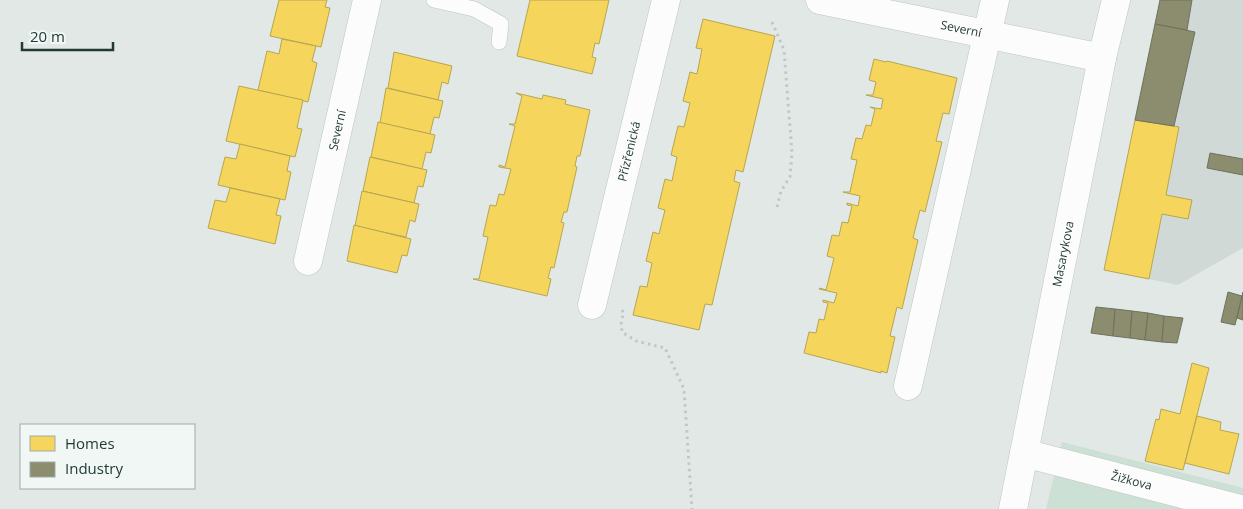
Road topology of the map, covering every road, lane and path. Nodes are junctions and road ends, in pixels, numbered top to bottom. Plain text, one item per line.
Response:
1 (367, 0) edge
2 (434, 0) edge
3 (666, 0) edge
4 (820, 0) edge
5 (994, 0) edge
6 (1116, 0) edge
7 (772, 22) dead end
8 (987, 35) junction
9 (499, 42) dead end
10 (1102, 58) junction
11 (776, 210) dead end
12 (308, 261) dead end
13 (592, 304) dead end
14 (619, 306) dead end
15 (908, 386) dead end
16 (1024, 453) junction
17 (692, 509) edge
18 (1013, 509) edge
19 (1240, 509) edge

1 - 12 street, Severní
2 - 9 lane
3 - 13 street, Přízřenická
4 - 8 street, Severní
5 - 8 street
6 - 10 street, Masarykova
7 - 11 path
8 - 10 street, Severní
8 - 15 street
10 - 16 street, Masarykova
14 - 17 path
16 - 18 street, Masarykova
16 - 19 street, Žižkova

